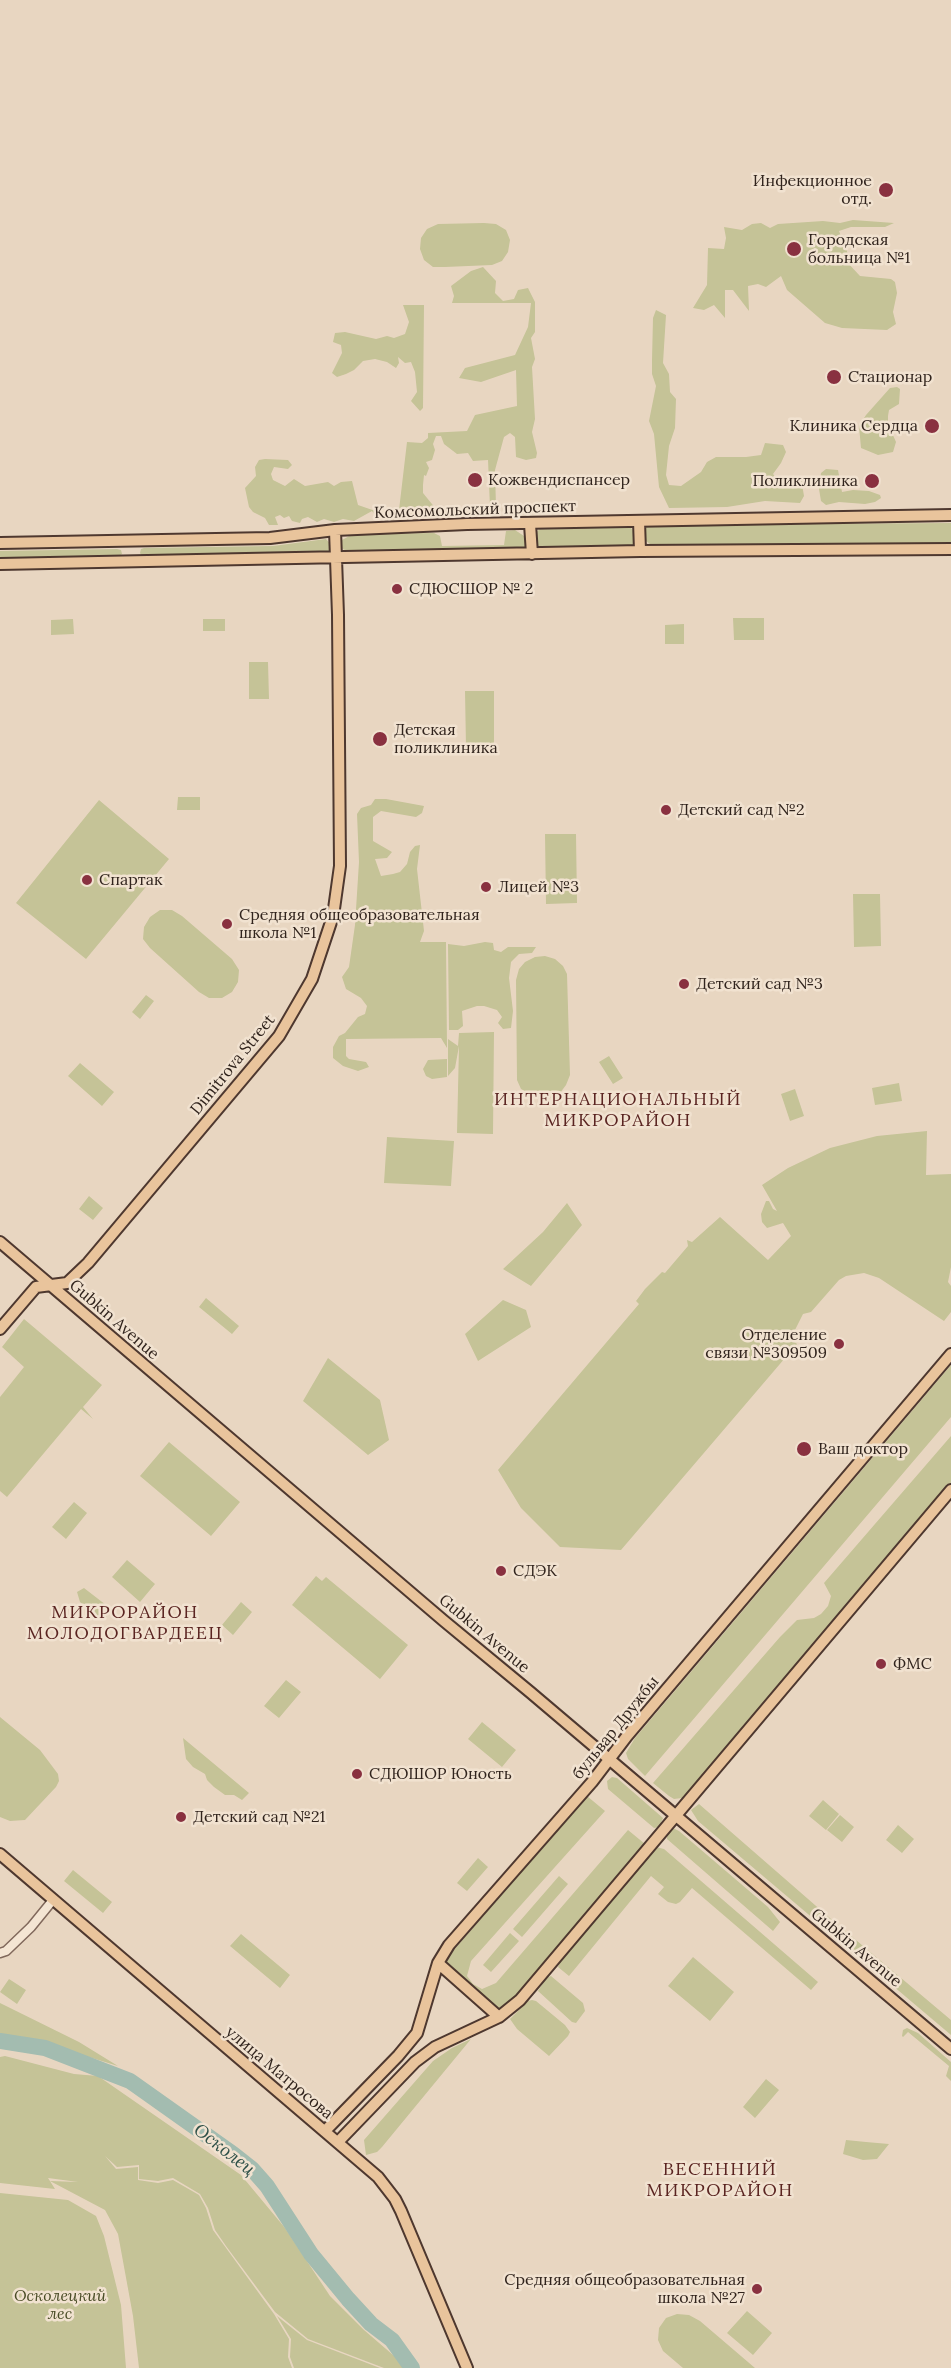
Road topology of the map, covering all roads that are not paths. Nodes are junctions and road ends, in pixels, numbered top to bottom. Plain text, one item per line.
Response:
1 (951, 515) edge
2 (639, 520) junction
3 (530, 524) junction
4 (335, 530) junction
5 (129, 541) junction
6 (0, 543) edge
7 (951, 549) edge
8 (640, 551) junction
9 (532, 554) junction
10 (337, 558) junction
11 (129, 563) junction
12 (0, 564) edge
13 (0, 1242) edge
14 (51, 1286) junction
15 (0, 1329) edge
16 (951, 1354) edge
17 (951, 1490) edge
18 (609, 1759) junction
19 (676, 1816) junction
20 (0, 1854) edge
21 (53, 1900) junction
22 (0, 1953) edge
23 (438, 1963) junction
24 (498, 2017) junction
25 (951, 2049) edge
26 (325, 2131) junction
27 (338, 2142) junction
28 (467, 2368) edge

1 - 2 main road, Комсомольский проспект
2 - 3 main road, Комсомольский проспект
2 - 8 main road
3 - 4 main road, Комсомольский проспект
3 - 9 main road
4 - 5 main road, Комсомольский проспект
4 - 10 main road, Dimitrova Street
5 - 6 main road, Комсомольский проспект
5 - 11 main road
7 - 8 main road
8 - 9 main road
9 - 10 main road
10 - 11 main road
10 - 14 main road, Dimitrova Street
11 - 12 main road
13 - 14 main road, Gubkin Avenue
14 - 15 main road, Dimitrova Street
14 - 18 main road, Gubkin Avenue
16 - 18 main road, бульвар Дружбы
17 - 19 main road
18 - 19 main road, Gubkin Avenue
18 - 23 main road, бульвар Дружбы
19 - 24 main road
19 - 25 main road, Gubkin Avenue
20 - 21 main road, улица Матросова
21 - 22 street
21 - 26 main road, улица Матросова
23 - 24 main road
23 - 26 main road, бульвар Дружбы
24 - 27 main road
26 - 27 main road, улица Матросова
27 - 28 main road, улица Матросова

